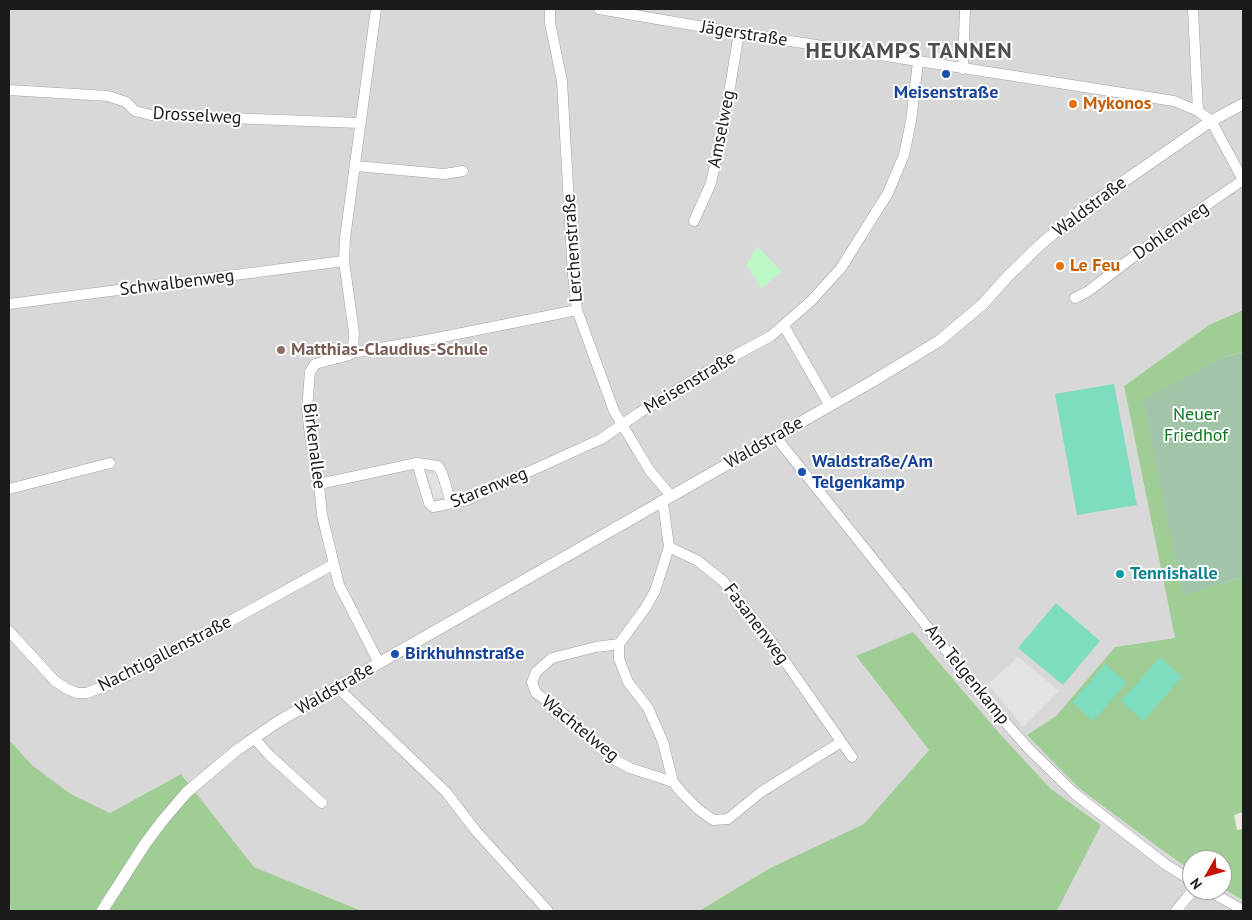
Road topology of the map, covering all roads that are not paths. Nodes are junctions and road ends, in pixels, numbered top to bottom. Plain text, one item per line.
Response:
1 (376, 9) edge
2 (550, 9) edge
3 (599, 9) edge
4 (965, 9) edge
5 (1193, 9) edge
6 (739, 33) junction
7 (918, 62) junction
8 (963, 69) junction
9 (9, 90) edge
10 (1243, 104) edge
11 (1198, 111) junction
12 (1211, 121) junction
13 (360, 123) junction
14 (356, 166) junction
15 (463, 171) dead end
16 (1243, 180) edge
17 (694, 221) dead end
18 (344, 261) junction
19 (1075, 298) dead end
20 (9, 304) edge
21 (577, 310) junction
22 (784, 326) junction
23 (351, 353) junction
24 (830, 406) junction
25 (621, 425) junction
26 (775, 436) junction
27 (110, 463) dead end
28 (417, 463) junction
29 (319, 484) junction
30 (9, 490) edge
31 (666, 498) junction
32 (451, 503) junction
33 (669, 547) junction
34 (334, 564) junction
35 (9, 631) edge
36 (619, 644) junction
37 (379, 663) junction
38 (337, 687) junction
39 (254, 738) junction
40 (841, 742) junction
41 (852, 757) dead end
42 (673, 782) junction
43 (322, 803) dead end
44 (1182, 875) edge
45 (1185, 900) edge
46 (1225, 900) edge
47 (1243, 910) edge
48 (102, 911) edge
49 (548, 911) edge
50 (1176, 911) edge

1 - 13 street
2 - 21 street, Lerchenstraße
3 - 6 street, Jägerstraße
4 - 8 street
5 - 11 street
6 - 7 street, Jägerstraße
6 - 17 street, Amselweg
7 - 8 street, Jägerstraße
7 - 22 street, Meisenstraße
8 - 11 street, Jägerstraße
9 - 13 street, Drosselweg
10 - 12 street, Waldstraße
11 - 12 street, Jägerstraße
12 - 16 street
12 - 24 street, Waldstraße
13 - 14 street
14 - 15 street
14 - 18 street
16 - 19 street, Dohlenweg
18 - 20 street, Schwalbenweg
18 - 23 street
21 - 23 street, Birkenallee
21 - 25 street, Lerchenstraße
22 - 24 street
22 - 25 street, Meisenstraße
23 - 29 street, Birkenallee
24 - 26 street, Waldstraße
25 - 31 street, Lerchenstraße
25 - 32 street, Starenweg
26 - 31 street, Waldstraße
26 - 44 street, Am Telgenkamp
27 - 30 street
28 - 29 street
28 - 32 street
28 - 32 street, Starenweg
29 - 34 street, Birkenallee
31 - 33 street
31 - 37 street, Waldstraße
33 - 36 street
33 - 40 street, Fasanenweg
34 - 35 street, Nachtigallenstraße
34 - 37 street, Birkenallee
36 - 42 street, Wachtelweg
36 - 42 street, Wachtelweg
37 - 38 street, Waldstraße
38 - 39 street, Waldstraße
38 - 49 street
39 - 43 street
39 - 48 street, Waldstraße
40 - 41 street, Fasanenweg
40 - 42 street, Wachtelweg
45 - 50 street
46 - 47 street

